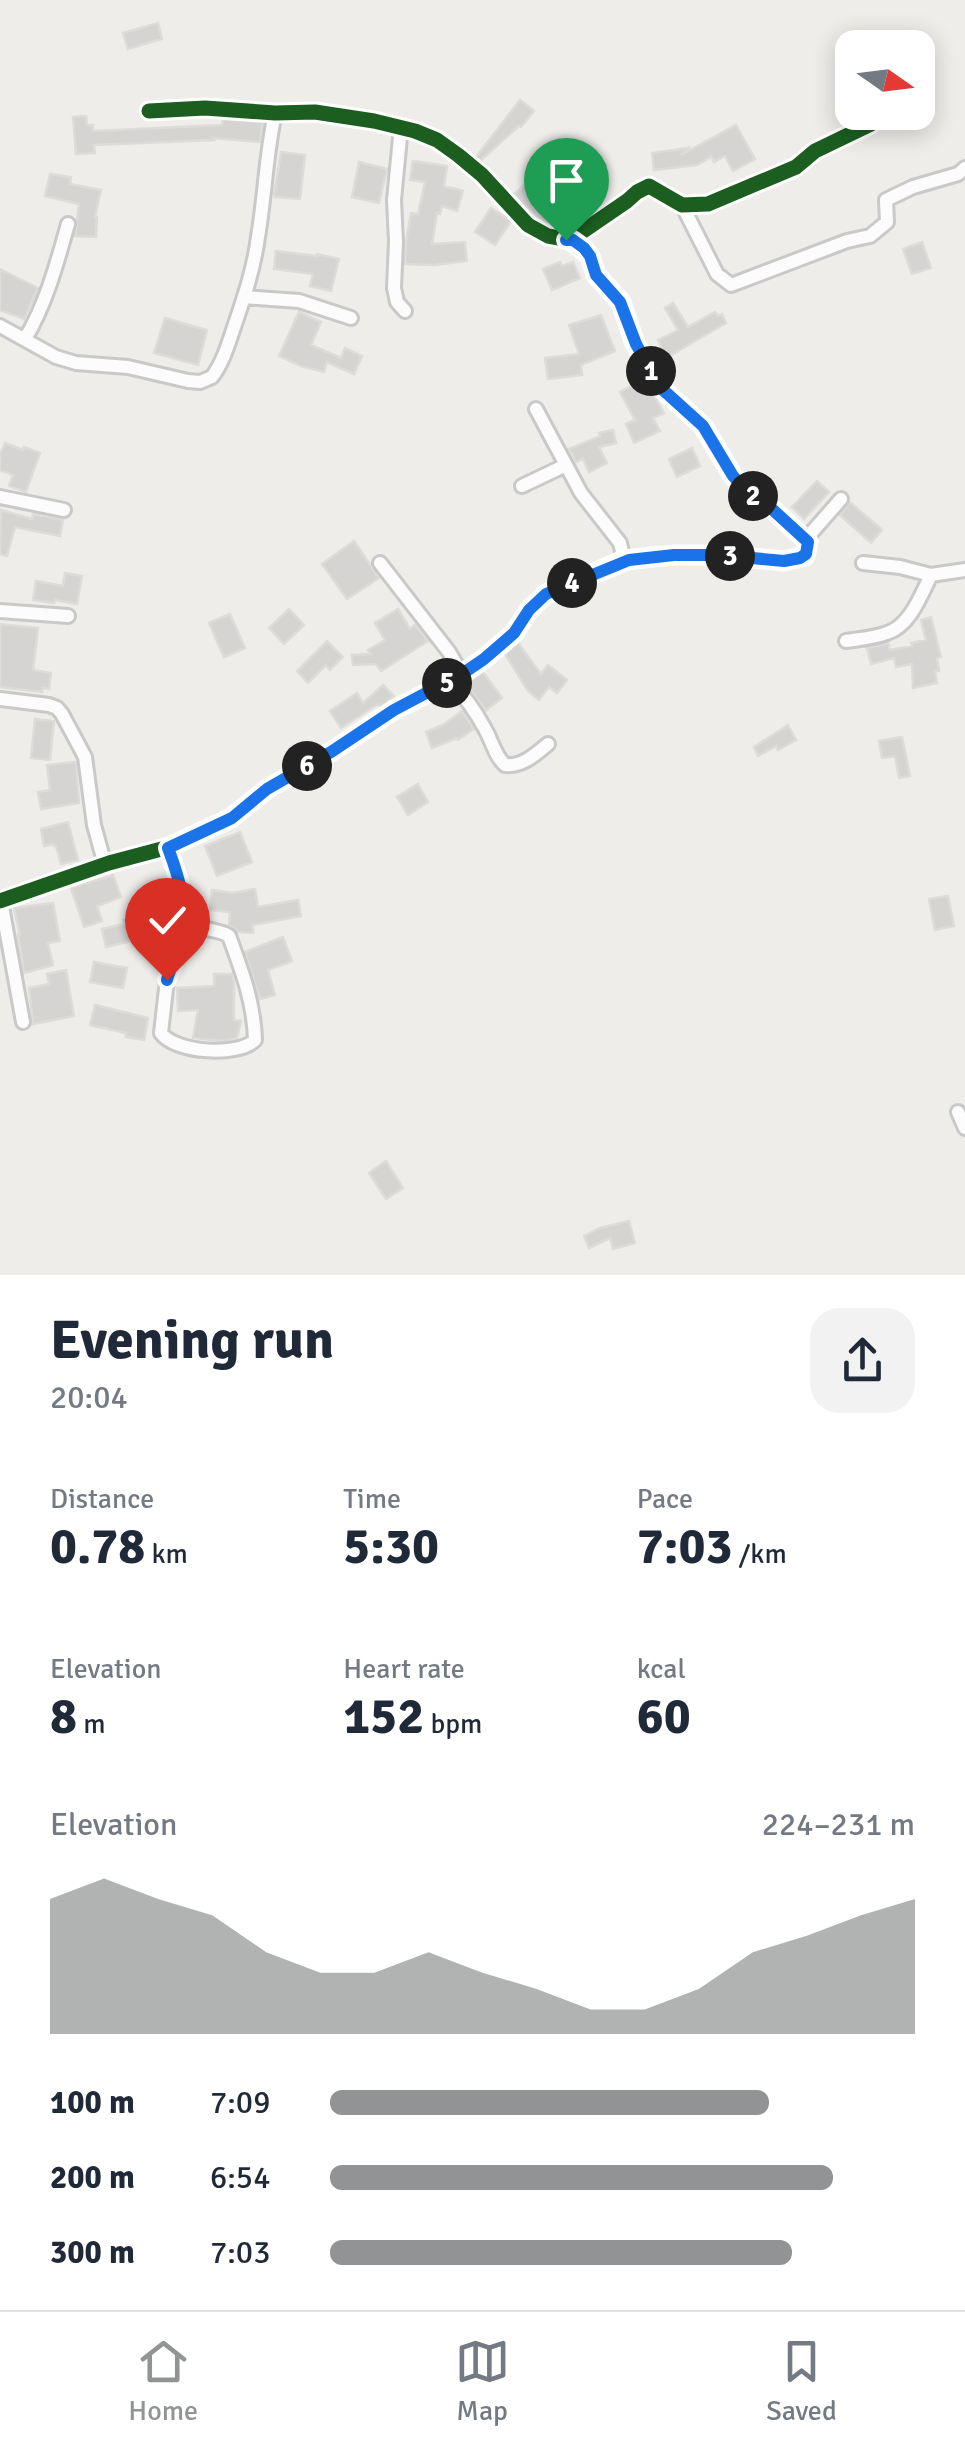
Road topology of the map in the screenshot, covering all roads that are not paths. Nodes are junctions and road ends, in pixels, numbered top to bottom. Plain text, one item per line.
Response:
1 (149, 111) dead end
2 (275, 113) junction
3 (401, 127) junction
4 (859, 130) edge
5 (965, 168) edge
6 (682, 205) junction
7 (68, 224) dead end
8 (570, 240) junction
9 (244, 297) junction
10 (405, 310) dead end
11 (352, 318) dead end
12 (0, 326) edge
13 (25, 339) junction
14 (536, 409) dead end
15 (566, 464) junction
16 (522, 486) dead end
17 (0, 497) edge
18 (841, 499) dead end
19 (64, 510) dead end
20 (805, 540) junction
21 (624, 560) junction
22 (380, 563) dead end
23 (864, 564) dead end
24 (965, 570) edge
25 (931, 575) junction
26 (0, 611) edge
27 (68, 616) dead end
28 (846, 642) dead end
29 (456, 678) junction
30 (0, 700) edge
31 (548, 744) dead end
32 (168, 848) junction
33 (105, 865) junction
34 (1, 901) edge
35 (183, 924) junction
36 (23, 1022) dead end
37 (958, 1112) dead end
38 (965, 1128) edge

1 - 2 street
2 - 3 street
2 - 9 street
3 - 8 street
3 - 10 street
4 - 6 street
5 - 6 street
6 - 8 street
7 - 13 street
8 - 20 street
9 - 11 street
9 - 13 street
12 - 13 street
14 - 15 street
15 - 16 street
15 - 21 street
17 - 19 street
18 - 20 street
20 - 21 street
21 - 29 street
22 - 29 street
23 - 25 street
24 - 25 street
25 - 28 street
26 - 27 street
29 - 31 street
29 - 32 street
30 - 33 street
32 - 33 street
32 - 35 street
33 - 34 street
34 - 36 street
35 - 35 street
37 - 38 street

